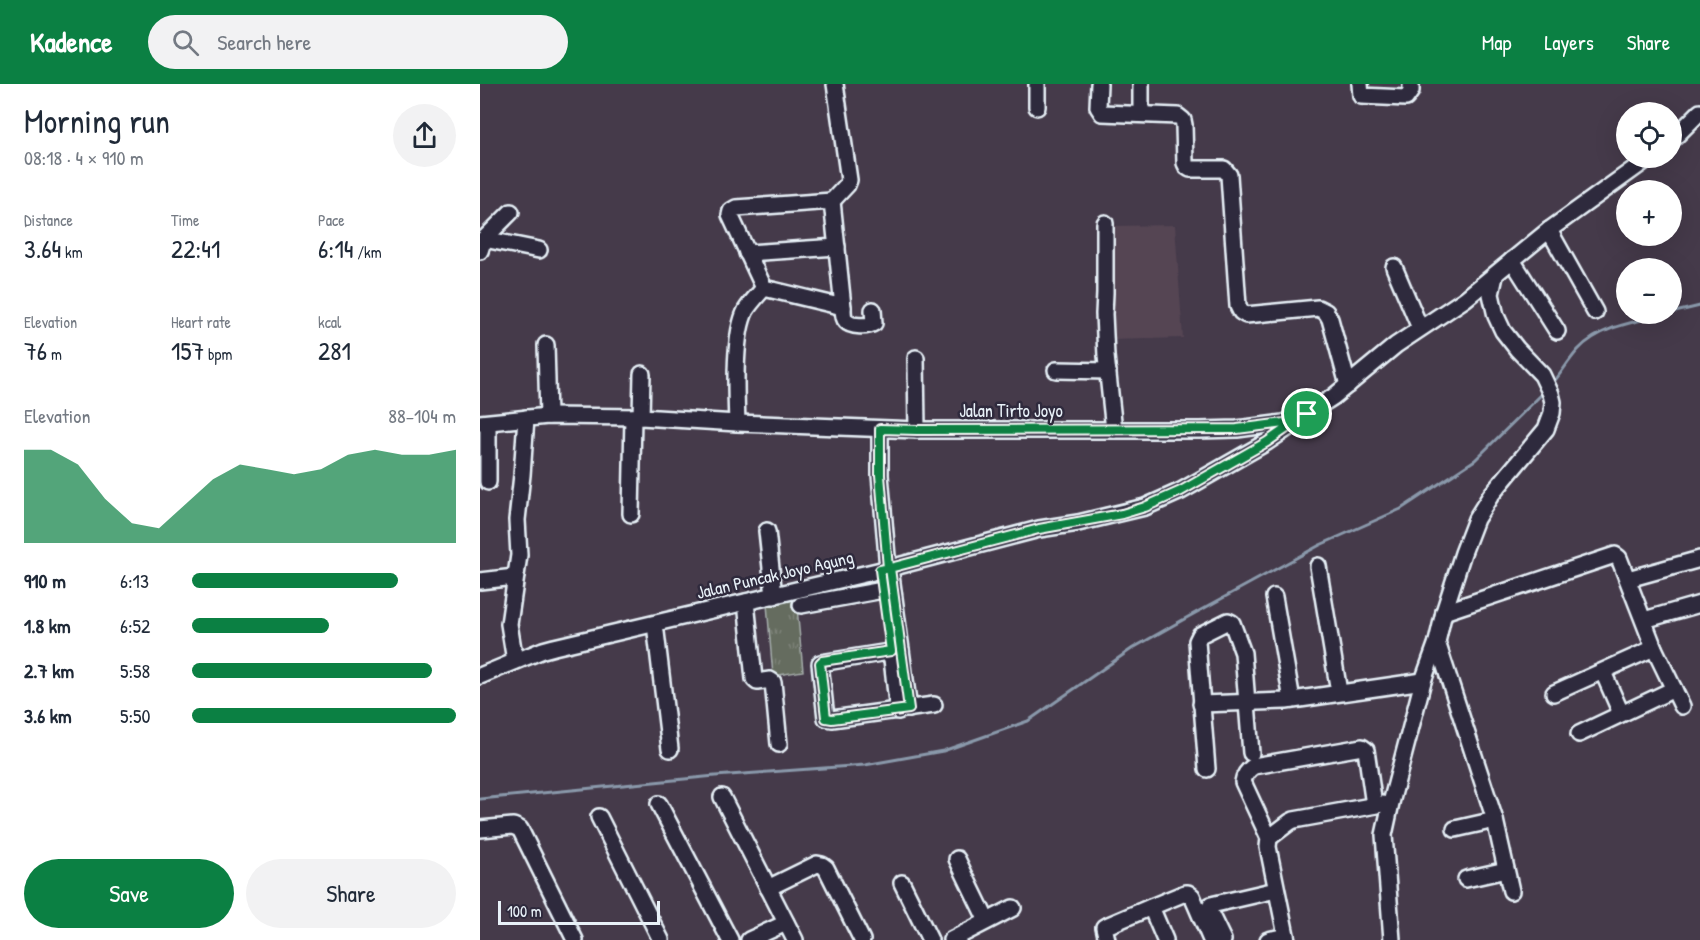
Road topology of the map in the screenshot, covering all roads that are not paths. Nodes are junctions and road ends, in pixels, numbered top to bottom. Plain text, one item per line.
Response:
1 (836, 84) edge
2 (1037, 84) edge
3 (1099, 84) edge
4 (1141, 84) edge
5 (1360, 84) edge
6 (1411, 84) edge
7 (1037, 107) dead end
8 (1700, 112) edge
9 (1141, 114) junction
10 (1682, 130) edge
11 (1635, 168) edge
12 (832, 201) junction
13 (511, 212) dead end
14 (1105, 223) dead end
15 (1549, 230) junction
16 (482, 245) edge
17 (837, 247) junction
18 (539, 250) dead end
19 (747, 254) junction
20 (1512, 261) junction
21 (1394, 267) dead end
22 (1495, 276) junction
23 (764, 288) junction
24 (843, 307) junction
25 (873, 310) dead end
26 (1595, 312) dead end
27 (1420, 328) junction
28 (1557, 331) dead end
29 (546, 345) dead end
30 (916, 358) dead end
31 (1056, 370) dead end
32 (1108, 371) junction
33 (642, 374) dead end
34 (1348, 385) junction
35 (1307, 414) junction
36 (548, 416) junction
37 (637, 417) junction
38 (526, 418) junction
39 (484, 423) edge
40 (737, 423) junction
41 (880, 429) junction
42 (917, 430) junction
43 (1114, 430) junction
44 (488, 482) dead end
45 (631, 514) dead end
46 (767, 531) dead end
47 (1700, 559) edge
48 (1318, 566) dead end
49 (886, 569) junction
50 (515, 577) junction
51 (1628, 579) junction
52 (480, 581) edge
53 (883, 590) junction
54 (774, 596) junction
55 (1275, 597) dead end
56 (746, 602) junction
57 (1700, 604) edge
58 (801, 605) dead end
59 (1444, 612) junction
60 (1644, 620) junction
61 (655, 624) junction
62 (1437, 642) junction
63 (1654, 648) junction
64 (896, 651) junction
65 (515, 661) junction
66 (1603, 672) junction
67 (480, 676) edge
68 (1423, 681) junction
69 (1674, 689) junction
70 (1339, 692) junction
71 (1554, 693) dead end
72 (1292, 700) junction
73 (1247, 703) junction
74 (1201, 704) junction
75 (934, 705) dead end
76 (1682, 706) dead end
77 (904, 710) junction
78 (1622, 713) junction
79 (1579, 734) dead end
80 (779, 744) dead end
81 (670, 749) dead end
82 (1251, 753) dead end
83 (1207, 770) dead end
84 (722, 797) dead end
85 (1390, 803) junction
86 (659, 804) dead end
87 (1374, 805) junction
88 (598, 817) dead end
89 (1495, 820) junction
90 (480, 829) edge
91 (1455, 829) dead end
92 (1269, 838) junction
93 (957, 859) dead end
94 (1506, 870) junction
95 (1466, 879) dead end
96 (902, 883) dead end
97 (768, 888) junction
98 (1276, 890) junction
99 (1511, 891) dead end
100 (1150, 907) junction
101 (1013, 908) dead end
102 (987, 921) junction
103 (786, 922) junction
104 (1286, 938) edge
105 (575, 940) edge
106 (661, 940) edge
107 (730, 940) edge
108 (749, 940) edge
109 (795, 940) edge
110 (862, 940) edge
111 (930, 940) edge
112 (951, 940) edge
113 (1107, 940) edge
114 (1165, 940) edge
115 (1211, 940) edge
116 (1223, 940) edge
117 (1268, 940) edge
118 (1392, 940) edge

1 - 12 street
2 - 7 street
3 - 9 street
4 - 9 street
5 - 6 street
8 - 10 street
9 - 34 street
11 - 15 street, Jalan Tirto Joyo
12 - 17 street
12 - 19 street
13 - 16 street
14 - 32 street
15 - 20 street, Jalan Tirto Joyo
15 - 26 street
16 - 18 street
17 - 19 street
17 - 24 street
19 - 23 street
20 - 22 street, Jalan Tirto Joyo
20 - 28 street
21 - 27 street
22 - 27 street, Jalan Tirto Joyo
22 - 59 street
23 - 24 street
23 - 40 street
24 - 25 street
27 - 34 street, Jalan Tirto Joyo
29 - 36 street
30 - 42 street
31 - 32 street
32 - 43 street
33 - 37 street
34 - 35 street, Jalan Tirto Joyo
35 - 43 street, Jalan Tirto Joyo
35 - 49 street, Jalan Puncak Joyo Agung
36 - 37 street, Jalan Tirto Joyo
36 - 38 street, Jalan Tirto Joyo
37 - 40 street, Jalan Tirto Joyo
37 - 45 street
38 - 39 street, Jalan Tirto Joyo
38 - 50 street
39 - 44 street
40 - 41 street, Jalan Tirto Joyo
41 - 42 street, Jalan Tirto Joyo
41 - 49 street
42 - 43 street, Jalan Tirto Joyo
46 - 54 street
47 - 51 street
48 - 70 street
49 - 53 street
49 - 54 street, Jalan Puncak Joyo Agung
49 - 64 street
50 - 52 street
50 - 65 street
51 - 59 street
51 - 60 street
53 - 58 street
53 - 64 street
54 - 56 street, Jalan Puncak Joyo Agung
55 - 72 street
56 - 61 street, Jalan Puncak Joyo Agung
56 - 80 street
57 - 60 street
59 - 62 street
60 - 63 street
61 - 65 street, Jalan Puncak Joyo Agung
61 - 81 street
62 - 68 street
62 - 89 street
63 - 66 street
63 - 69 street
64 - 77 street
64 - 77 street
65 - 67 street, Jalan Puncak Joyo Agung
66 - 71 street
66 - 78 street
68 - 70 street
68 - 85 street
69 - 76 street
69 - 78 street
70 - 72 street
72 - 73 street
73 - 74 street
73 - 74 street
73 - 82 street
74 - 83 street
75 - 77 street
78 - 79 street
84 - 97 street
85 - 87 street
85 - 118 street
86 - 107 street
87 - 92 street
87 - 92 street
88 - 106 street
89 - 91 street
89 - 94 street
90 - 105 street
92 - 98 street
93 - 102 street
94 - 95 street
94 - 99 street
96 - 111 street
97 - 103 street
97 - 110 street
98 - 104 street
98 - 116 street
100 - 113 street
100 - 114 street
100 - 115 street
101 - 102 street
102 - 112 street
103 - 108 street
103 - 109 street
104 - 117 street

